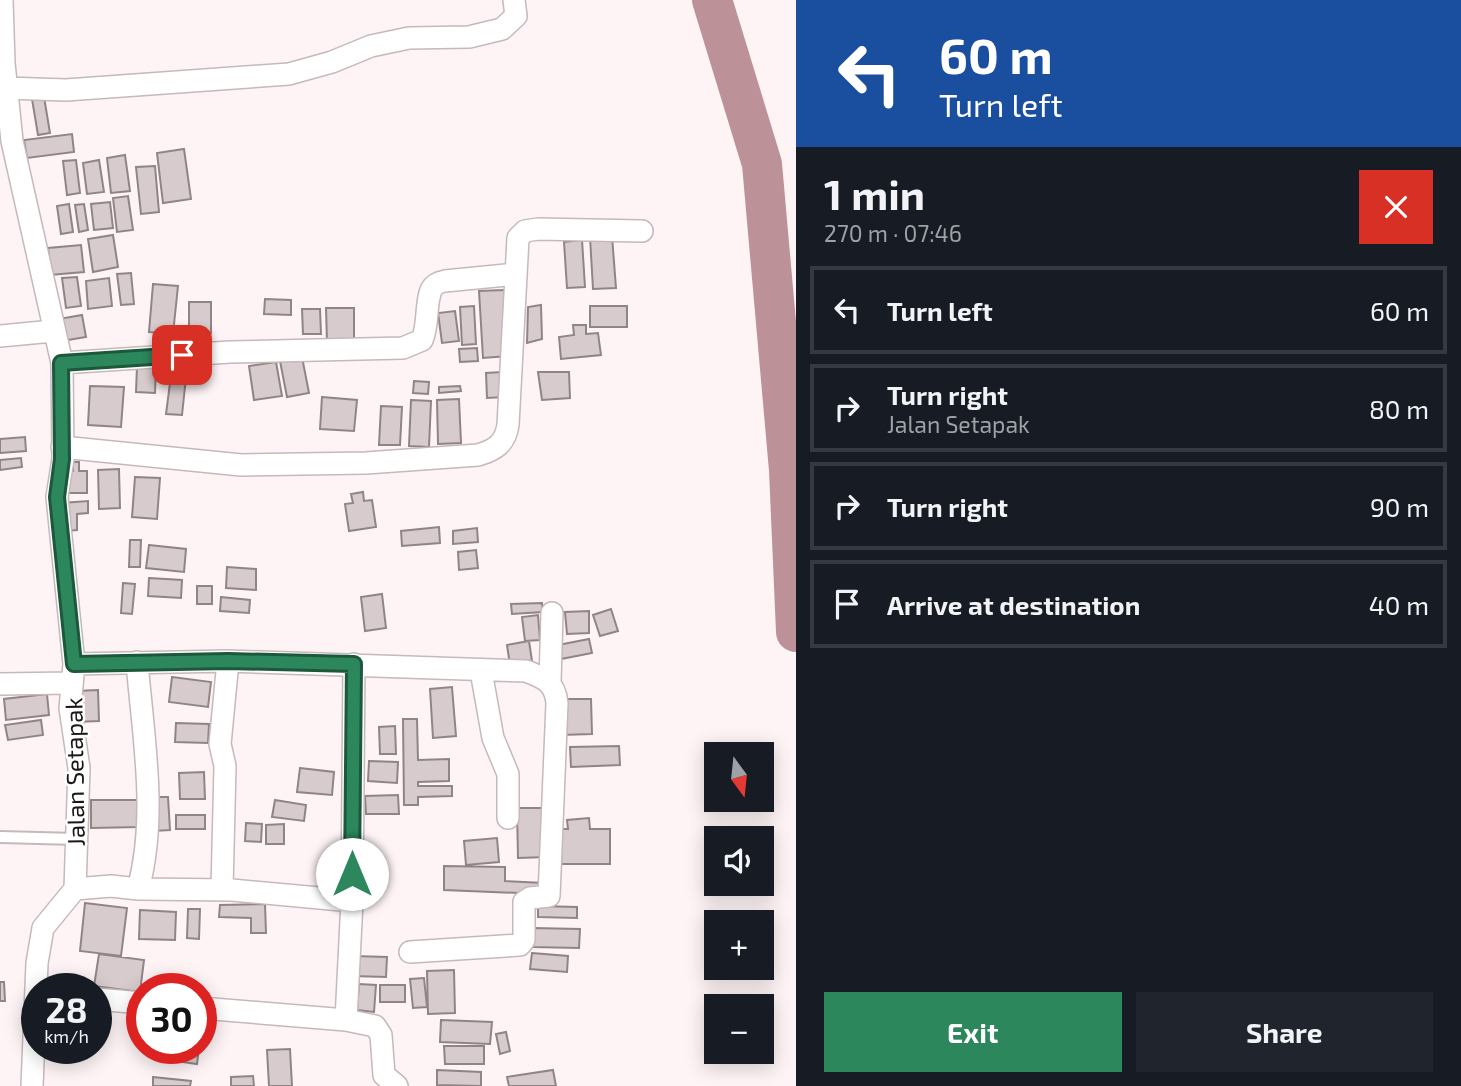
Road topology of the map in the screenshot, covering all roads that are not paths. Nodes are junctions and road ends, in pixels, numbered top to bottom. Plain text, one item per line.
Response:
1 (2, 0) edge
2 (514, 0) edge
3 (6, 88) junction
4 (642, 231) dead end
5 (516, 274) junction
6 (53, 331) junction
7 (0, 336) edge
8 (61, 363) junction
9 (62, 447) junction
10 (552, 613) dead end
11 (228, 661) junction
12 (137, 662) junction
13 (354, 664) junction
14 (481, 671) junction
15 (73, 673) junction
16 (550, 682) junction
17 (0, 684) edge
18 (508, 818) dead end
19 (0, 837) edge
20 (76, 839) junction
21 (75, 889) junction
22 (138, 889) junction
23 (222, 889) junction
24 (352, 901) junction
25 (410, 952) dead end
26 (37, 973) edge
27 (217, 1008) edge
28 (346, 1020) junction
29 (33, 1064) edge
30 (32, 1086) edge
31 (397, 1086) edge

1 - 3 street, Jalan Setapak
2 - 3 street
3 - 6 street, Jalan Setapak
4 - 5 street
5 - 8 street
5 - 9 street
6 - 7 street
6 - 8 street, Jalan Setapak
8 - 9 street, Jalan Setapak
9 - 15 street, Jalan Setapak
10 - 16 street
11 - 12 street
11 - 13 street
11 - 23 street
12 - 15 street
12 - 22 street
13 - 14 street
13 - 24 street
14 - 16 street
14 - 18 street
15 - 17 street
15 - 20 street, Jalan Setapak
16 - 25 street
19 - 20 lane
20 - 21 street, Jalan Setapak
21 - 22 street
21 - 26 street
22 - 23 street
23 - 24 street
24 - 28 street
27 - 28 street
28 - 31 street
29 - 30 street

